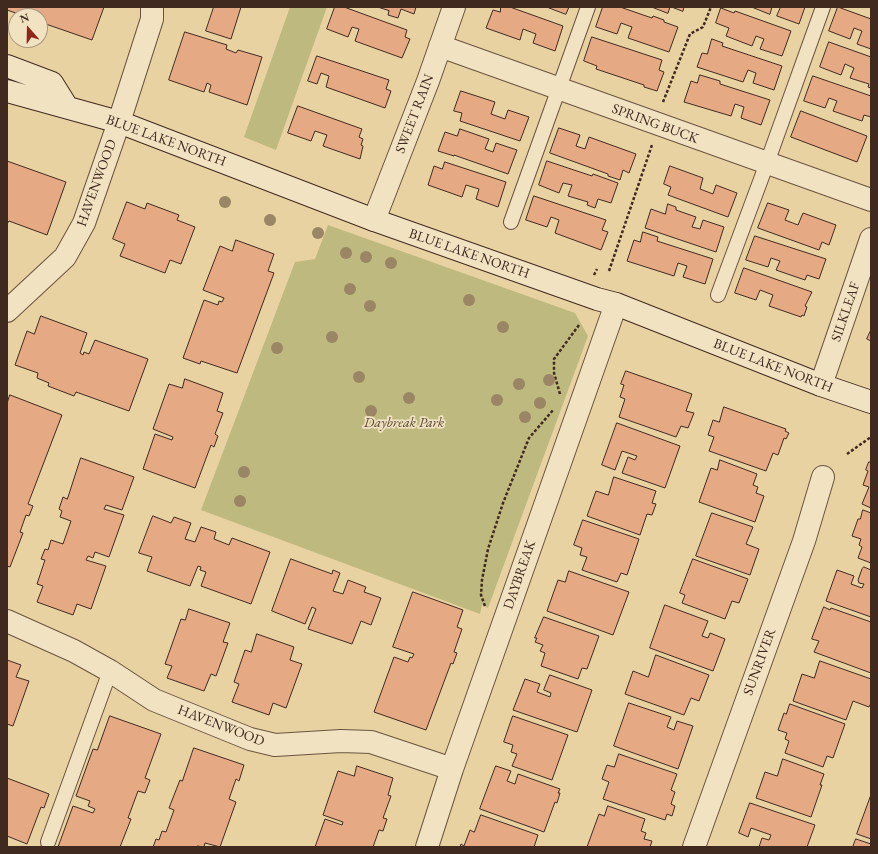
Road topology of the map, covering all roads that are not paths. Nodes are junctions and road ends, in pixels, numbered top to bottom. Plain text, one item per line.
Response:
1 (152, 7) edge
2 (454, 7) edge
3 (588, 7) edge
4 (823, 7) edge
5 (440, 46) junction
6 (7, 66) edge
7 (559, 89) junction
8 (7, 91) edge
9 (67, 107) junction
10 (120, 122) junction
11 (767, 163) junction
12 (871, 200) edge
13 (374, 220) junction
14 (511, 222) dead end
15 (871, 239) edge
16 (718, 295) dead end
17 (616, 304) junction
18 (7, 311) edge
19 (821, 385) junction
20 (871, 402) edge
21 (824, 477) dead end
22 (7, 621) edge
23 (110, 671) junction
24 (452, 769) junction
25 (48, 842) dead end
26 (427, 847) edge
27 (694, 847) edge

1 - 10 street, HAVENWOOD
2 - 5 street, SWEET RAIN
3 - 7 lane
4 - 11 lane
5 - 7 street, SPRING BUCK
5 - 13 street, SWEET RAIN
6 - 9 street
7 - 11 street, SPRING BUCK
7 - 14 lane
8 - 9 street, BLUE LAKE NORTH
9 - 10 street, BLUE LAKE NORTH
10 - 13 street, BLUE LAKE NORTH
10 - 18 street, HAVENWOOD
11 - 12 street, SPRING BUCK
11 - 16 lane
13 - 17 street, BLUE LAKE NORTH
15 - 19 street, SILKLEAF
17 - 19 street, BLUE LAKE NORTH
17 - 24 street, DAYBREAK
19 - 20 street, BLUE LAKE NORTH
21 - 27 street, SUNRIVER
22 - 23 street, HAVENWOOD
23 - 24 street, HAVENWOOD
23 - 25 lane
24 - 26 street, DAYBREAK

